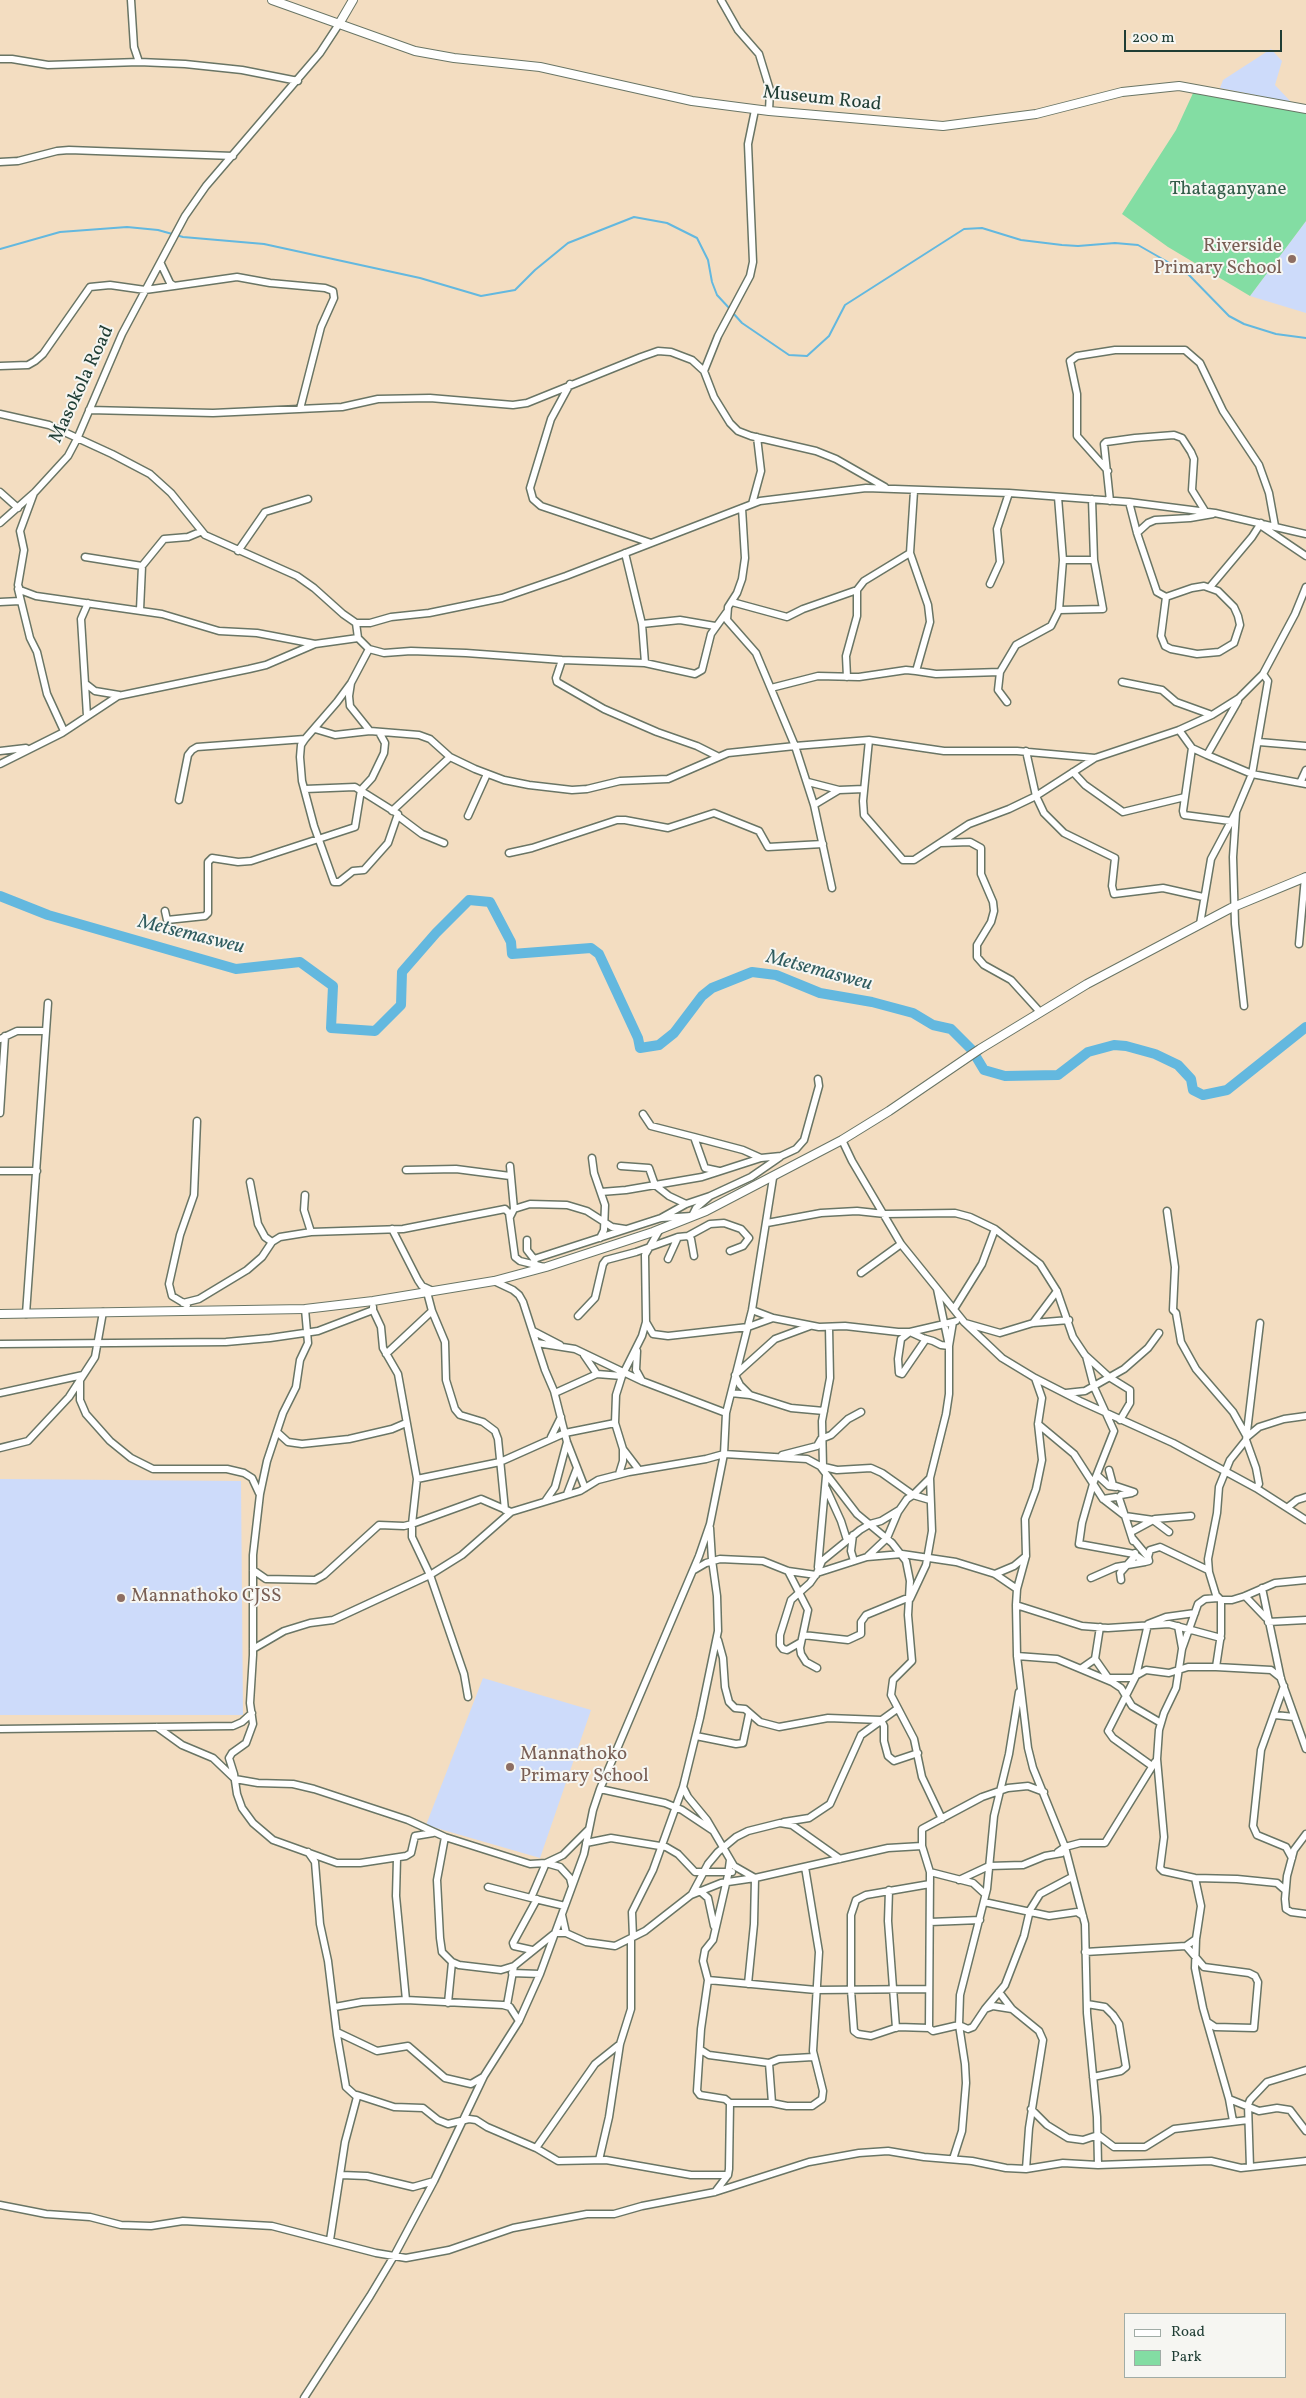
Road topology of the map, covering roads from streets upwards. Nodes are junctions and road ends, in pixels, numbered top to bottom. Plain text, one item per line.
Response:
1 (131, 0) edge
2 (272, 0) edge
3 (353, 0) edge
4 (720, 0) edge
5 (339, 24) junction
6 (0, 59) edge
7 (139, 62) junction
8 (298, 81) junction
9 (1306, 109) edge
10 (755, 110) junction
11 (769, 111) junction
12 (233, 156) junction
13 (0, 162) edge
14 (161, 264) junction
15 (174, 286) junction
16 (145, 290) junction
17 (0, 366) edge
18 (704, 371) junction
19 (570, 384) junction
20 (300, 408) junction
21 (89, 410) junction
22 (0, 414) edge
23 (757, 437) junction
24 (77, 439) junction
25 (1108, 470) junction
26 (886, 488) junction
27 (914, 491) junction
28 (0, 492) edge
29 (34, 492) junction
30 (1009, 493) junction
31 (1058, 497) junction
32 (308, 499) dead end
33 (1092, 499) junction
34 (1110, 501) junction
35 (1129, 502) junction
36 (752, 504) junction
37 (18, 508) junction
38 (742, 508) junction
39 (1205, 511) junction
40 (1215, 513) junction
41 (0, 523) edge
42 (1261, 524) junction
43 (1275, 526) junction
44 (200, 532) junction
45 (1137, 533) junction
46 (1306, 534) edge
47 (652, 543) junction
48 (238, 551) junction
49 (625, 553) junction
50 (910, 553) junction
51 (1306, 556) edge
52 (85, 557) dead end
53 (1063, 560) junction
54 (1094, 560) junction
55 (142, 566) junction
56 (990, 584) dead end
57 (1210, 587) junction
58 (1306, 587) edge
59 (18, 588) junction
60 (857, 590) junction
61 (1166, 597) junction
62 (20, 601) junction
63 (0, 602) edge
64 (732, 602) junction
65 (88, 603) junction
66 (140, 610) junction
67 (1059, 610) junction
68 (726, 613) junction
69 (356, 623) junction
70 (642, 624) junction
71 (715, 626) junction
72 (358, 638) junction
73 (315, 644) junction
74 (369, 649) junction
75 (562, 660) junction
76 (645, 663) junction
77 (916, 671) junction
78 (1000, 672) junction
79 (1263, 674) junction
80 (847, 677) junction
81 (1122, 682) dead end
82 (351, 683) junction
83 (86, 684) junction
84 (771, 688) junction
85 (120, 696) junction
86 (1239, 698) junction
87 (1007, 702) dead end
88 (1212, 715) junction
89 (87, 716) junction
90 (315, 729) junction
91 (1179, 730) junction
92 (370, 731) junction
93 (64, 732) junction
94 (379, 732) junction
95 (305, 739) junction
96 (869, 740) junction
97 (1259, 742) junction
98 (795, 746) junction
99 (1306, 746) edge
100 (33, 747) junction
101 (1192, 748) junction
102 (0, 751) edge
103 (1026, 751) junction
104 (1207, 755) junction
105 (717, 756) junction
106 (450, 757) junction
107 (1095, 758) junction
108 (0, 764) edge
109 (1306, 770) edge
110 (1073, 772) junction
111 (487, 774) junction
112 (1252, 774) junction
113 (808, 782) junction
114 (1303, 783) edge
115 (864, 789) junction
116 (305, 790) junction
117 (361, 790) junction
118 (839, 790) junction
119 (1036, 796) junction
120 (1185, 797) junction
121 (179, 800) dead end
122 (814, 805) junction
123 (1236, 812) junction
124 (395, 813) junction
125 (468, 816) dead end
126 (1230, 821) junction
127 (318, 838) junction
128 (444, 844) dead end
129 (824, 844) junction
130 (940, 844) junction
131 (509, 853) dead end
132 (1305, 877) edge
133 (832, 888) dead end
134 (1203, 897) junction
135 (1235, 907) junction
136 (165, 912) dead end
137 (1200, 924) junction
138 (1299, 944) dead end
139 (48, 1003) dead end
140 (1244, 1006) dead end
141 (1040, 1012) junction
142 (46, 1031) junction
143 (2, 1038) edge
144 (818, 1079) dead end
145 (0, 1113) edge
146 (643, 1114) dead end
147 (197, 1121) dead end
148 (694, 1137) junction
149 (842, 1140) junction
150 (782, 1156) junction
151 (592, 1158) dead end
152 (761, 1158) junction
153 (510, 1166) dead end
154 (621, 1166) dead end
155 (406, 1170) dead end
156 (0, 1171) edge
157 (37, 1171) junction
158 (720, 1171) junction
159 (510, 1176) junction
160 (773, 1178) junction
161 (250, 1182) dead end
162 (656, 1185) junction
163 (601, 1192) junction
164 (305, 1195) dead end
165 (710, 1196) junction
166 (686, 1204) junction
167 (514, 1209) junction
168 (1167, 1211) dead end
169 (886, 1214) junction
170 (692, 1216) junction
171 (510, 1217) junction
172 (661, 1218) junction
173 (606, 1222) junction
174 (767, 1223) junction
175 (392, 1229) junction
176 (660, 1229) junction
177 (995, 1229) junction
178 (628, 1230) junction
179 (311, 1232) junction
180 (678, 1236) junction
181 (688, 1236) junction
182 (600, 1238) junction
183 (527, 1240) dead end
184 (272, 1242) junction
185 (902, 1244) junction
186 (647, 1248) junction
187 (730, 1251) dead end
188 (694, 1256) dead end
189 (668, 1259) dead end
190 (534, 1262) junction
191 (546, 1267) junction
192 (861, 1273) dead end
193 (494, 1281) junction
194 (937, 1288) junction
195 (1057, 1291) junction
196 (430, 1292) junction
197 (373, 1301) junction
198 (183, 1303) junction
199 (305, 1309) junction
200 (954, 1309) junction
201 (195, 1310) junction
202 (373, 1310) junction
203 (752, 1310) junction
204 (432, 1311) junction
205 (103, 1312) junction
206 (0, 1314) edge
207 (26, 1314) junction
208 (578, 1316) dead end
209 (773, 1318) junction
210 (1069, 1320) junction
211 (963, 1321) junction
212 (646, 1322) junction
213 (953, 1322) junction
214 (1033, 1323) junction
215 (1260, 1323) dead end
216 (944, 1324) junction
217 (810, 1326) junction
218 (748, 1327) junction
219 (828, 1327) junction
220 (533, 1331) junction
221 (307, 1332) junction
222 (910, 1332) junction
223 (1159, 1333) dead end
224 (926, 1339) junction
225 (537, 1343) junction
226 (0, 1344) edge
227 (97, 1344) junction
228 (562, 1346) junction
229 (949, 1346) junction
230 (637, 1348) junction
231 (582, 1353) junction
232 (386, 1354) junction
233 (1085, 1355) junction
234 (598, 1374) junction
235 (623, 1374) junction
236 (735, 1375) junction
237 (81, 1377) junction
238 (1109, 1377) junction
239 (1034, 1378) junction
240 (642, 1381) junction
241 (1094, 1387) junction
242 (555, 1393) junction
243 (731, 1393) junction
244 (1065, 1393) junction
245 (0, 1394) edge
246 (750, 1395) junction
247 (824, 1411) junction
248 (861, 1412) dead end
249 (726, 1413) junction
250 (1106, 1414) junction
251 (1306, 1416) edge
252 (561, 1417) junction
253 (1120, 1420) junction
254 (406, 1423) junction
255 (615, 1423) junction
256 (1038, 1424) junction
257 (277, 1432) junction
258 (565, 1432) junction
259 (551, 1437) junction
260 (1246, 1438) junction
261 (821, 1440) junction
262 (567, 1442) junction
263 (0, 1448) edge
264 (623, 1449) junction
265 (724, 1454) junction
266 (777, 1456) junction
267 (500, 1462) junction
268 (822, 1467) junction
269 (577, 1468) junction
270 (638, 1470) junction
271 (1109, 1470) dead end
272 (1224, 1472) junction
273 (620, 1474) junction
274 (1096, 1475) junction
275 (826, 1476) junction
276 (930, 1478) junction
277 (417, 1479) junction
278 (826, 1484) junction
279 (1093, 1484) junction
280 (1116, 1487) junction
281 (585, 1488) junction
282 (1256, 1488) junction
283 (260, 1494) junction
284 (567, 1494) junction
285 (913, 1495) junction
286 (1306, 1497) edge
287 (1119, 1498) junction
288 (1103, 1499) junction
289 (546, 1500) junction
290 (930, 1500) junction
291 (1288, 1507) junction
292 (899, 1510) junction
293 (508, 1511) junction
294 (1125, 1516) junction
295 (1191, 1516) dead end
296 (1153, 1520) junction
297 (1306, 1520) edge
298 (412, 1524) junction
299 (710, 1524) junction
300 (870, 1524) junction
301 (1131, 1532) junction
302 (1169, 1532) dead end
303 (853, 1535) junction
304 (886, 1538) junction
305 (1133, 1539) junction
306 (847, 1540) junction
307 (902, 1554) junction
308 (1134, 1554) junction
309 (1026, 1556) junction
310 (867, 1557) junction
311 (928, 1558) junction
312 (1146, 1559) junction
313 (712, 1560) junction
314 (854, 1560) junction
315 (1127, 1565) junction
316 (253, 1570) junction
317 (1208, 1570) junction
318 (693, 1571) junction
319 (788, 1572) junction
320 (816, 1574) junction
321 (995, 1574) junction
322 (430, 1576) junction
323 (1091, 1578) dead end
324 (1121, 1580) dead end
325 (1306, 1580) edge
326 (1262, 1588) junction
327 (1017, 1589) junction
328 (800, 1592) junction
329 (1245, 1596) junction
330 (910, 1599) junction
331 (1220, 1599) junction
332 (1016, 1605) junction
333 (1194, 1613) junction
334 (1306, 1620) edge
335 (1268, 1621) junction
336 (1148, 1624) junction
337 (1178, 1626) junction
338 (1100, 1627) junction
339 (1189, 1629) junction
340 (717, 1635) junction
341 (1221, 1638) junction
342 (802, 1639) junction
343 (253, 1649) junction
344 (1182, 1649) junction
345 (1017, 1656) junction
346 (1095, 1659) junction
347 (1216, 1667) junction
348 (817, 1668) dead end
349 (1082, 1668) junction
350 (1179, 1670) junction
351 (1136, 1676) junction
352 (1282, 1679) junction
353 (1110, 1680) junction
354 (1021, 1686) junction
355 (1284, 1686) junction
356 (468, 1697) dead end
357 (1126, 1697) junction
358 (897, 1709) junction
359 (252, 1713) junction
360 (749, 1714) junction
361 (1275, 1715) junction
362 (1294, 1717) junction
363 (882, 1720) junction
364 (1161, 1723) junction
365 (157, 1727) junction
366 (0, 1729) edge
367 (696, 1736) junction
368 (1306, 1749) edge
369 (918, 1753) junction
370 (1157, 1759) junction
371 (1152, 1766) junction
372 (235, 1779) junction
373 (683, 1787) junction
374 (600, 1789) junction
375 (998, 1792) junction
376 (1044, 1792) junction
377 (674, 1807) junction
378 (942, 1819) junction
379 (780, 1823) junction
380 (589, 1829) junction
381 (713, 1831) junction
382 (433, 1833) junction
383 (1306, 1834) edge
384 (445, 1838) junction
385 (586, 1843) junction
386 (1296, 1845) junction
387 (661, 1846) junction
388 (724, 1846) junction
389 (922, 1846) junction
390 (1286, 1847) junction
391 (307, 1851) junction
392 (1066, 1851) junction
393 (397, 1858) junction
394 (1292, 1858) junction
395 (840, 1859) junction
396 (730, 1860) junction
397 (546, 1863) junction
398 (989, 1866) junction
399 (805, 1867) junction
400 (729, 1872) junction
401 (930, 1872) junction
402 (703, 1873) junction
403 (746, 1874) junction
404 (1287, 1876) junction
405 (1072, 1877) junction
406 (756, 1878) junction
407 (1195, 1878) junction
408 (958, 1880) junction
409 (727, 1882) junction
410 (1277, 1883) junction
411 (930, 1884) junction
412 (488, 1887) dead end
413 (573, 1887) junction
414 (889, 1890) junction
415 (1286, 1890) junction
416 (700, 1891) junction
417 (691, 1895) junction
418 (534, 1898) junction
419 (985, 1898) junction
420 (564, 1909) junction
421 (1030, 1910) junction
422 (1306, 1914) edge
423 (1083, 1916) junction
424 (980, 1920) junction
425 (930, 1922) junction
426 (715, 1930) junction
427 (554, 1933) junction
428 (566, 1933) junction
429 (632, 1938) junction
430 (1196, 1939) junction
431 (1186, 1946) junction
432 (532, 1950) junction
433 (1085, 1952) junction
434 (1195, 1955) junction
435 (452, 1962) junction
436 (514, 1966) junction
437 (512, 1974) junction
438 (540, 1974) junction
439 (708, 1980) junction
440 (748, 1984) junction
441 (892, 1989) junction
442 (929, 1989) junction
443 (816, 1990) junction
444 (851, 1990) junction
445 (999, 1992) junction
446 (406, 2000) junction
447 (448, 2003) junction
448 (1087, 2004) junction
449 (507, 2005) junction
450 (335, 2007) junction
451 (985, 2009) junction
452 (1012, 2009) junction
453 (519, 2021) junction
454 (1209, 2023) junction
455 (958, 2025) junction
456 (896, 2028) junction
457 (929, 2028) junction
458 (337, 2032) junction
459 (620, 2044) junction
460 (701, 2050) junction
461 (813, 2057) junction
462 (769, 2063) junction
463 (1306, 2070) edge
464 (484, 2076) junction
465 (1093, 2077) junction
466 (357, 2095) junction
467 (1229, 2099) junction
468 (772, 2103) junction
469 (730, 2104) junction
470 (1248, 2105) junction
471 (470, 2106) junction
472 (1031, 2109) junction
473 (462, 2120) junction
474 (476, 2120) junction
475 (1248, 2120) junction
476 (1233, 2121) junction
477 (1306, 2131) edge
478 (1098, 2135) junction
479 (536, 2148) junction
480 (599, 2160) junction
481 (953, 2160) junction
482 (1306, 2161) edge
483 (1098, 2164) junction
484 (1250, 2167) junction
485 (1026, 2169) junction
486 (341, 2175) junction
487 (728, 2175) junction
488 (434, 2181) junction
489 (715, 2192) junction
490 (0, 2205) edge
491 (330, 2240) junction
492 (394, 2256) junction
493 (304, 2398) edge

1 - 7 street
2 - 5 street, Museum Road
3 - 5 street
4 - 11 street
5 - 8 street
5 - 10 street, Museum Road
6 - 7 street
7 - 8 street
8 - 12 street
9 - 11 street, Museum Road
10 - 11 street, Museum Road
10 - 18 street
12 - 13 street
12 - 14 street, Masokola Road
14 - 15 street
14 - 16 street, Masokola Road
15 - 16 street
15 - 20 street
16 - 17 street
16 - 21 street, Masokola Road
18 - 19 street
18 - 23 street
19 - 20 street
19 - 47 street
20 - 21 street
21 - 24 street, Masokola Road
22 - 24 street
23 - 26 street
23 - 36 street
24 - 29 street, Masokola Road
24 - 44 street
25 - 34 street
25 - 39 street
25 - 43 street
26 - 27 street
26 - 36 street
27 - 30 street
27 - 50 street
28 - 37 street
29 - 37 street, Masokola Road
29 - 59 street
30 - 31 street
30 - 56 street
31 - 33 street
31 - 53 street
32 - 48 street
33 - 34 street
33 - 54 street
34 - 35 street
35 - 39 street
35 - 45 street
36 - 38 street
37 - 41 street, Masokola Road
38 - 47 street
38 - 64 street
39 - 40 street
40 - 42 street
40 - 45 street
42 - 43 street
42 - 51 street
42 - 57 street
43 - 46 street
44 - 48 street
44 - 55 street
45 - 61 street
47 - 49 street
48 - 69 street
49 - 69 street
49 - 70 street
50 - 60 street
50 - 77 street
52 - 55 street
53 - 54 street
53 - 67 street
54 - 67 street
55 - 66 street
57 - 61 street
57 - 61 street
58 - 79 street
59 - 62 street
59 - 65 street
60 - 64 street
60 - 80 street
62 - 63 street
62 - 93 street
64 - 68 street
65 - 66 street
65 - 83 street
66 - 73 street
67 - 78 street
68 - 71 street
68 - 84 street
69 - 72 street
70 - 71 street
70 - 76 street
71 - 76 street
72 - 73 street
72 - 74 street
73 - 85 street
74 - 75 street
74 - 82 street
75 - 76 street
75 - 105 street
77 - 78 street
77 - 80 street
78 - 87 street
79 - 86 street
79 - 97 street
80 - 84 street
81 - 88 street
82 - 90 street
82 - 92 street
83 - 85 street
83 - 89 street
84 - 98 street
85 - 89 street
86 - 88 street
86 - 104 street
88 - 91 street
89 - 93 street
90 - 92 street
90 - 95 street
91 - 101 street
91 - 107 street
92 - 94 street
93 - 100 street
94 - 106 street
94 - 117 street
95 - 116 street
95 - 121 street
96 - 98 street
96 - 103 street
96 - 115 street
97 - 99 street
97 - 112 street
98 - 105 street
98 - 113 street
100 - 102 street
100 - 108 street
101 - 104 street
101 - 120 street
103 - 107 street
103 - 119 street
104 - 112 street
105 - 111 street
106 - 111 street
106 - 124 street
107 - 110 street
109 - 114 street
110 - 119 street
110 - 120 street
111 - 125 street
112 - 114 street
112 - 123 street
113 - 118 street
113 - 122 street
115 - 118 street
115 - 130 street
116 - 117 street
116 - 127 street
117 - 124 street
117 - 127 street
118 - 122 street
119 - 130 street
119 - 134 street
120 - 126 street
122 - 129 street
123 - 126 street
123 - 135 street
124 - 127 street
124 - 128 street
126 - 134 street
127 - 136 street
129 - 131 street
129 - 133 street
130 - 141 street
132 - 135 street
132 - 138 street
134 - 137 street
135 - 137 street
135 - 140 street
137 - 141 street
139 - 142 street
141 - 149 street
142 - 143 street
142 - 157 street
143 - 145 street
144 - 150 street
146 - 148 street
147 - 198 street
148 - 152 street
148 - 158 street
149 - 160 street
149 - 169 street
150 - 152 street
150 - 165 street
151 - 163 street
152 - 158 street
153 - 159 street
154 - 162 street
155 - 159 street
156 - 157 street
157 - 207 street
158 - 162 street
159 - 167 street
160 - 170 street
160 - 174 street
161 - 184 street
162 - 163 street
162 - 166 street
163 - 173 street
164 - 179 street
165 - 166 street
165 - 170 street
166 - 172 street
167 - 171 street
167 - 173 street
168 - 260 street
169 - 174 street
169 - 177 street
169 - 185 street
170 - 172 street
170 - 176 street
171 - 175 street
171 - 190 street
172 - 178 street
173 - 178 street
173 - 182 street
174 - 203 street
175 - 179 street
175 - 196 street
176 - 186 street
176 - 191 street
177 - 195 street
177 - 200 street
178 - 182 street
179 - 184 street
180 - 181 street
180 - 186 street
180 - 189 street
181 - 187 street
181 - 188 street
182 - 190 street
183 - 190 street
184 - 198 street
185 - 192 street
185 - 194 street
186 - 208 street
186 - 212 street
190 - 191 street
191 - 193 street
193 - 196 street
193 - 220 street
194 - 200 street
194 - 216 street
195 - 210 street
195 - 214 street
196 - 197 street
196 - 204 street
197 - 199 street
197 - 202 street
198 - 201 street
199 - 201 street
199 - 221 street
200 - 211 street
201 - 205 street
202 - 221 street
202 - 232 street
203 - 209 street
203 - 218 street
204 - 232 street
204 - 267 street
205 - 207 street
205 - 227 street
206 - 207 street
209 - 217 street
209 - 218 street
210 - 214 street
210 - 233 street
211 - 213 street
211 - 214 street
211 - 239 street
212 - 218 street
212 - 230 street
213 - 216 street
213 - 229 street
215 - 260 street
216 - 222 street
216 - 229 street
217 - 219 street
217 - 236 street
218 - 236 street
219 - 222 street
219 - 247 street
220 - 225 street
220 - 228 street
221 - 227 street
221 - 257 street
222 - 224 street
222 - 224 street
223 - 238 street
224 - 229 street
225 - 228 street
225 - 242 street
226 - 227 street
227 - 237 street
228 - 231 street
229 - 276 street
230 - 235 street
230 - 240 street
231 - 234 street
231 - 235 street
232 - 254 street
233 - 238 street
233 - 241 street
234 - 235 street
234 - 242 street
235 - 240 street
235 - 255 street
236 - 243 street
236 - 246 street
237 - 245 street
237 - 263 street
237 - 283 street
238 - 241 street
238 - 253 street
239 - 244 street
239 - 256 street
240 - 249 street
241 - 244 street
241 - 250 street
242 - 252 street
243 - 246 street
243 - 249 street
244 - 250 street
246 - 247 street
247 - 261 street
248 - 261 street
249 - 265 street
250 - 253 street
250 - 274 street
251 - 260 street
252 - 258 street
252 - 259 street
253 - 272 street
254 - 257 street
254 - 277 street
255 - 258 street
255 - 264 street
256 - 279 street
256 - 309 street
257 - 283 street
258 - 259 street
258 - 262 street
259 - 267 street
260 - 272 street
260 - 282 street
261 - 266 street
261 - 268 street
262 - 269 street
262 - 289 street
264 - 270 street
264 - 273 street
265 - 266 street
265 - 270 street
265 - 299 street
266 - 268 street
267 - 277 street
267 - 293 street
268 - 275 street
268 - 285 street
269 - 281 street
269 - 284 street
270 - 273 street
271 - 280 street
272 - 282 street
272 - 317 street
273 - 281 street
274 - 279 street
274 - 280 street
275 - 278 street
275 - 300 street
276 - 285 street
276 - 290 street
277 - 298 street
278 - 306 street
278 - 320 street
279 - 288 street
279 - 308 street
280 - 287 street
281 - 284 street
282 - 291 street
283 - 316 street
284 - 289 street
285 - 290 street
285 - 292 street
286 - 291 street
287 - 288 street
287 - 294 street
288 - 294 street
289 - 293 street
290 - 311 street
291 - 297 street
292 - 300 street
292 - 304 street
293 - 298 street
293 - 322 street
294 - 296 street
294 - 301 street
295 - 296 street
296 - 301 street
296 - 302 street
298 - 316 street
298 - 322 street
299 - 313 street
299 - 318 street
300 - 303 street
300 - 304 street
301 - 305 street
303 - 306 street
303 - 314 street
304 - 307 street
304 - 310 street
305 - 308 street
305 - 312 street
306 - 320 street
307 - 310 street
307 - 311 street
307 - 330 street
308 - 312 street
308 - 315 street
309 - 321 street
309 - 327 street
310 - 314 street
311 - 321 street
311 - 330 street
312 - 315 street
312 - 317 street
313 - 318 street
313 - 319 street
313 - 340 street
314 - 320 street
315 - 323 street
315 - 324 street
316 - 343 street
317 - 331 street
318 - 374 street
319 - 320 street
319 - 328 street
320 - 328 street
321 - 327 street
322 - 343 street
322 - 356 street
325 - 326 street
326 - 329 street
326 - 335 street
327 - 332 street
328 - 342 street
328 - 342 street
329 - 331 street
329 - 335 street
330 - 342 street
330 - 358 street
331 - 333 street
331 - 341 street
332 - 338 street
332 - 345 street
333 - 336 street
333 - 339 street
334 - 335 street
335 - 352 street
336 - 337 street
336 - 338 street
336 - 351 street
337 - 339 street
337 - 344 street
338 - 346 street
339 - 341 street
339 - 344 street
340 - 360 street
340 - 367 street
341 - 347 street
342 - 348 street
343 - 359 street
344 - 350 street
345 - 349 street
345 - 354 street
346 - 349 street
346 - 353 street
347 - 350 street
347 - 352 street
349 - 353 street
350 - 351 street
350 - 364 street
351 - 353 street
351 - 357 street
352 - 355 street
353 - 357 street
354 - 375 street
354 - 376 street
355 - 361 street
355 - 362 street
357 - 364 street
357 - 371 street
358 - 363 street
358 - 369 street
359 - 365 street
359 - 372 street
360 - 363 street
360 - 367 street
361 - 362 street
361 - 390 street
362 - 368 street
363 - 369 street
363 - 379 street
364 - 370 street
365 - 366 street
365 - 372 street
367 - 373 street
369 - 378 street
370 - 371 street
370 - 407 street
371 - 392 street
372 - 382 street
372 - 391 street
373 - 377 street
373 - 381 street
374 - 377 street
374 - 380 street
375 - 376 street
375 - 378 street
375 - 398 street
376 - 392 street
377 - 381 street
377 - 387 street
378 - 389 street
379 - 388 street
379 - 395 street
380 - 385 street
380 - 397 street
381 - 388 street
382 - 384 street
382 - 393 street
383 - 386 street
384 - 397 street
384 - 435 street
385 - 387 street
385 - 413 street
386 - 390 street
386 - 394 street
387 - 402 street
387 - 429 street
388 - 396 street
388 - 402 street
389 - 395 street
389 - 401 street
390 - 394 street
391 - 393 street
391 - 450 street
392 - 398 street
392 - 405 street
393 - 446 street
394 - 404 street
395 - 399 street
396 - 400 street
396 - 403 street
397 - 413 street
397 - 418 street
398 - 408 street
398 - 419 street
399 - 406 street
399 - 443 street
400 - 402 street
400 - 403 street
400 - 409 street
401 - 408 street
401 - 411 street
402 - 417 street
403 - 406 street
404 - 410 street
404 - 415 street
405 - 421 street
405 - 423 street
406 - 409 street
406 - 440 street
407 - 410 street
407 - 430 street
408 - 419 street
409 - 416 street
409 - 426 street
410 - 415 street
411 - 414 street
411 - 425 street
412 - 418 street
413 - 420 street
414 - 441 street
414 - 444 street
415 - 422 street
416 - 417 street
416 - 426 street
417 - 429 street
418 - 420 street
418 - 432 street
419 - 421 street
419 - 424 street
420 - 427 street
420 - 428 street
421 - 423 street
421 - 445 street
423 - 433 street
424 - 425 street
424 - 455 street
425 - 442 street
426 - 439 street
427 - 428 street
427 - 432 street
427 - 438 street
428 - 429 street
429 - 459 street
430 - 431 street
430 - 434 street
431 - 433 street
431 - 434 street
432 - 436 street
433 - 448 street
434 - 454 street
434 - 454 street
435 - 436 street
435 - 447 street
436 - 437 street
437 - 438 street
437 - 449 street
438 - 453 street
439 - 440 street
439 - 460 street
440 - 443 street
441 - 442 street
441 - 444 street
441 - 456 street
442 - 457 street
443 - 444 street
443 - 461 street
444 - 456 street
445 - 451 street
445 - 452 street
446 - 447 street
446 - 450 street
447 - 449 street
448 - 465 street
448 - 465 street
449 - 453 street
450 - 458 street
451 - 452 street
451 - 455 street
452 - 472 street
453 - 464 street
454 - 467 street
455 - 457 street
455 - 481 street
456 - 457 street
458 - 464 street
458 - 466 street
459 - 479 street
459 - 480 street
460 - 462 street
460 - 469 street
461 - 462 street
461 - 468 street
462 - 468 street
463 - 470 street
464 - 471 street
465 - 478 street
466 - 473 street
466 - 486 street
467 - 470 street
467 - 476 street
468 - 469 street
469 - 487 street
470 - 475 street
470 - 477 street
471 - 473 street
471 - 474 street
472 - 478 street
472 - 485 street
473 - 474 street
473 - 488 street
474 - 479 street
475 - 476 street
475 - 484 street
476 - 478 street
478 - 483 street
479 - 480 street
480 - 487 street
481 - 485 street
481 - 489 street
482 - 484 street
483 - 484 street
483 - 485 street
486 - 488 street
486 - 491 street
487 - 489 street
488 - 492 street
489 - 492 street
490 - 491 street
491 - 492 street
492 - 493 street

